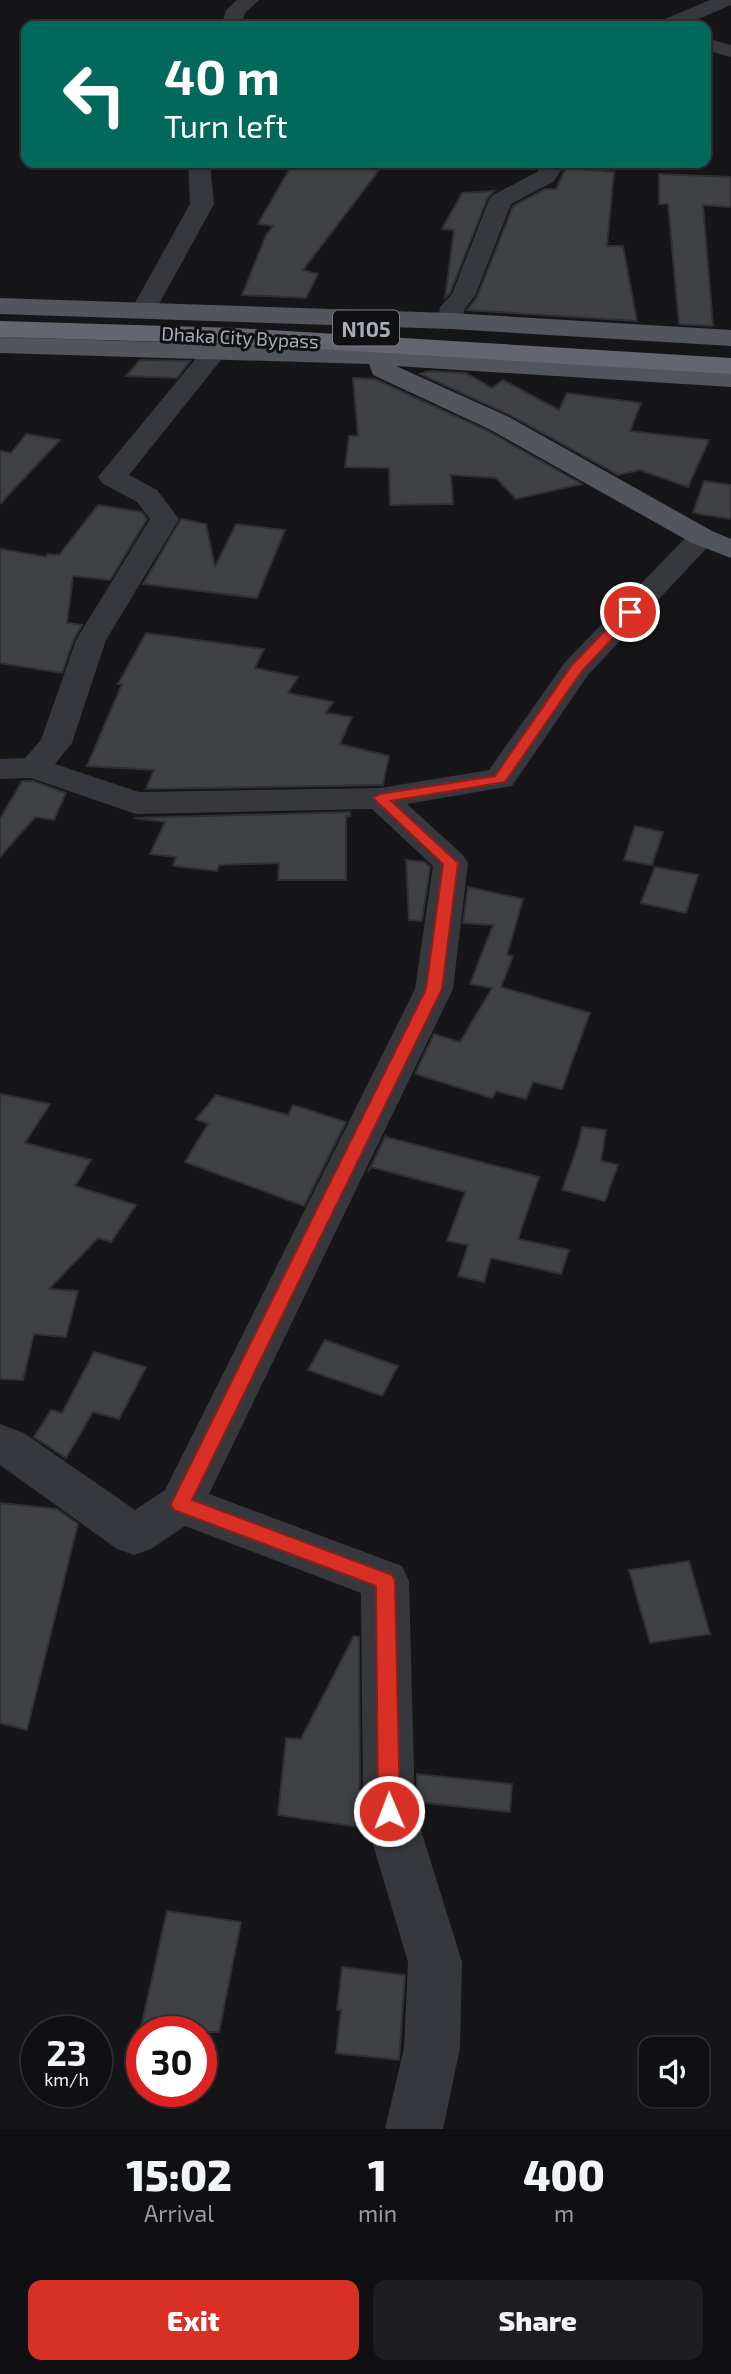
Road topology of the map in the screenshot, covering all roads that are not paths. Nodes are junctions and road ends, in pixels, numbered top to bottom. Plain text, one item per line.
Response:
1 (249, 0) edge
2 (722, 0) edge
3 (233, 21) edge
4 (676, 21) edge
5 (711, 46) edge
6 (731, 51) edge
7 (199, 168) edge
8 (551, 168) edge
9 (0, 306) edge
10 (144, 310) junction
11 (0, 315) edge
12 (451, 321) junction
13 (0, 329) edge
14 (731, 338) edge
15 (226, 343) junction
16 (0, 345) edge
17 (731, 351) edge
18 (382, 357) junction
19 (731, 366) edge
20 (731, 379) edge
21 (716, 543) edge
22 (34, 768) junction
23 (0, 769) edge
24 (380, 798) junction
25 (0, 1443) edge
26 (181, 1504) junction
27 (414, 2129) edge

1 - 3 street
2 - 4 street
5 - 6 street
7 - 10 street
8 - 12 street
9 - 10 main road
10 - 12 main road
11 - 17 highway, Dhaka City Bypass / N105
12 - 14 main road
13 - 15 highway, Dhaka City Bypass / N105
15 - 16 main road
15 - 18 main road
15 - 19 highway, Dhaka City Bypass / N105
15 - 22 street
18 - 20 main road
18 - 21 main road
21 - 24 street
22 - 23 street
22 - 24 street
24 - 26 street
25 - 26 street
26 - 27 street

